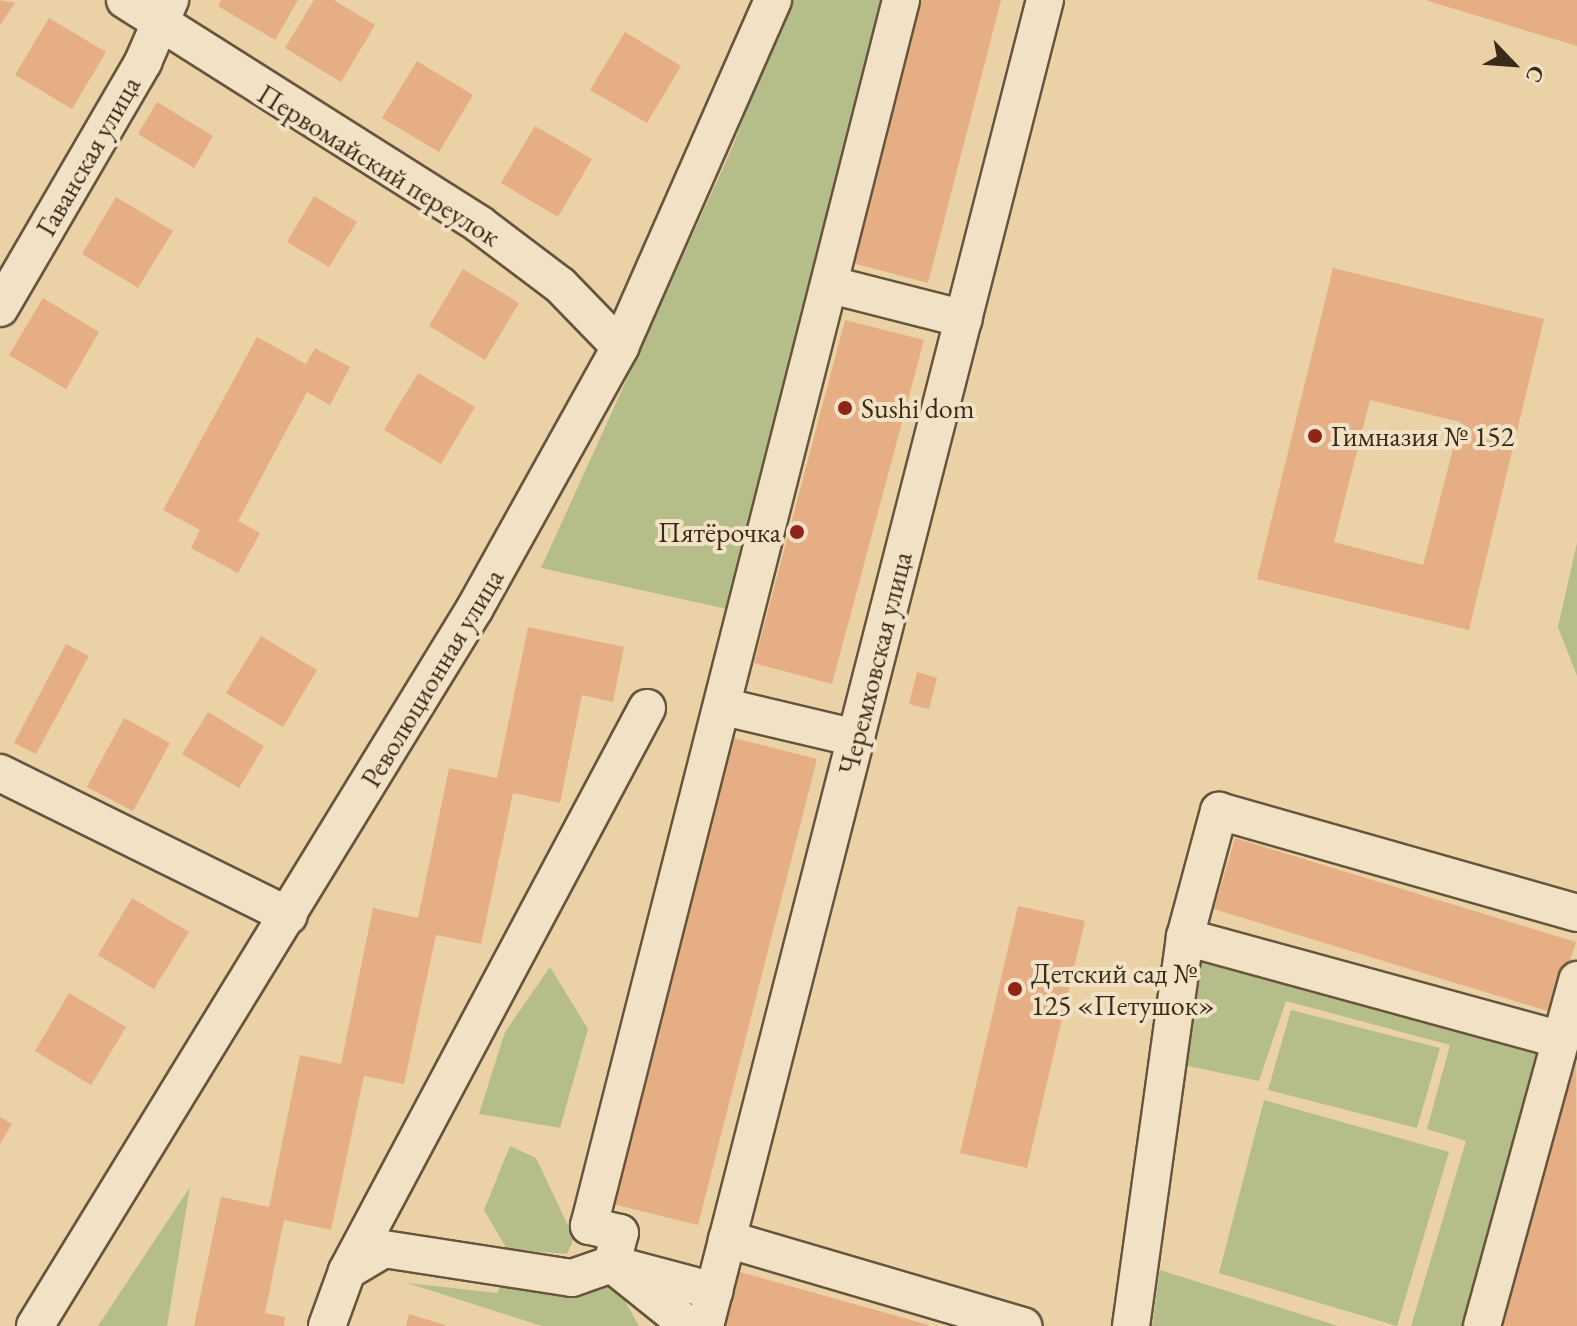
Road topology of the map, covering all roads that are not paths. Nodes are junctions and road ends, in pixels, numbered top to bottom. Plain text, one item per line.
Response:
1 (125, 0) edge
2 (773, 0) edge
3 (901, 0) edge
4 (1045, 0) edge
5 (164, 13) edge
6 (831, 285) junction
7 (0, 308) edge
8 (964, 319) junction
9 (620, 347) junction
10 (725, 707) junction
11 (647, 708) dead end
12 (856, 738) junction
13 (0, 773) edge
14 (1577, 913) edge
15 (289, 916) junction
16 (1185, 937) junction
17 (1577, 980) edge
18 (1561, 1040) junction
19 (727, 1239) junction
20 (612, 1264) junction
21 (347, 1271) junction
22 (714, 1291) junction
23 (35, 1326) edge
24 (327, 1326) edge
25 (689, 1326) edge
26 (705, 1326) edge
27 (1023, 1326) edge
28 (1131, 1326) edge
29 (1482, 1326) edge

1 - 5 street, Первомайский переулок
2 - 9 street, Революционная улица
3 - 6 street
4 - 8 street, Черемховская улица
5 - 7 street, Гаванская улица
5 - 9 street, Первомайский переулок
6 - 8 street
6 - 10 street
8 - 12 street, Черемховская улица
9 - 15 street, Революционная улица
10 - 12 street
10 - 20 street
11 - 21 street
12 - 19 street, Черемховская улица
13 - 15 street
14 - 16 street
15 - 23 street, Революционная улица
16 - 18 street
16 - 28 street
17 - 18 street
18 - 29 street
19 - 22 street, Черемховская улица
19 - 27 street
20 - 21 street
20 - 22 street
20 - 25 street
21 - 24 street
22 - 26 street, Черемховская улица

